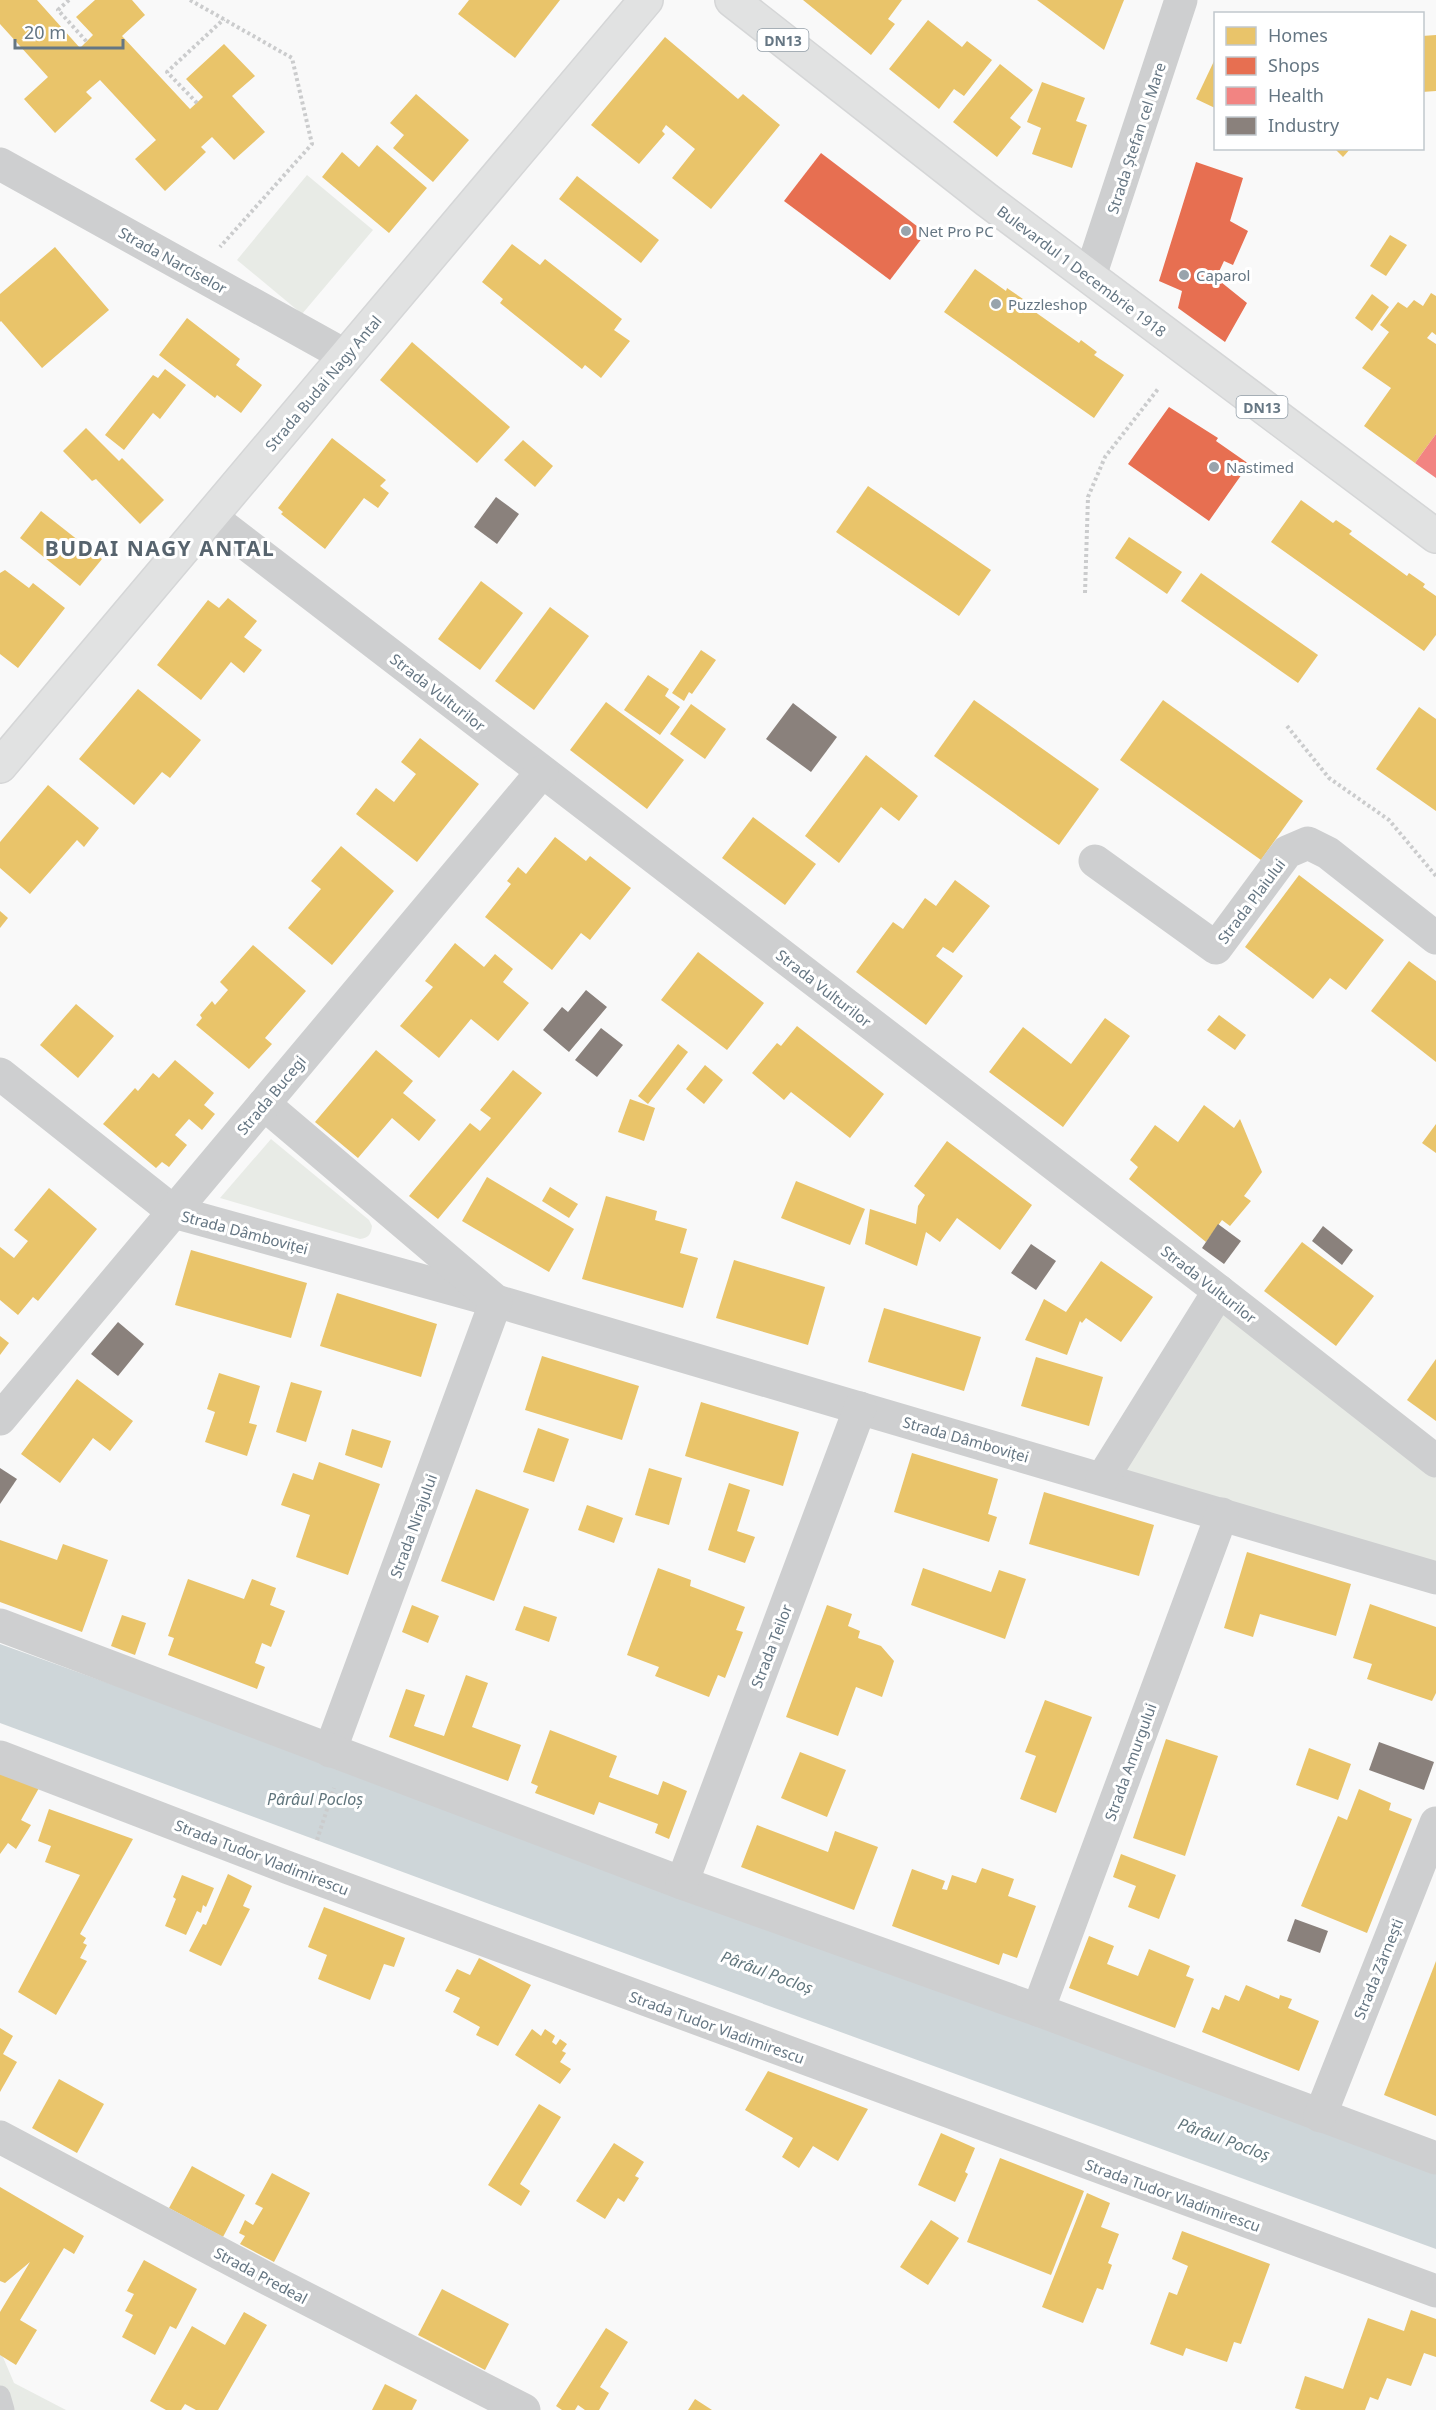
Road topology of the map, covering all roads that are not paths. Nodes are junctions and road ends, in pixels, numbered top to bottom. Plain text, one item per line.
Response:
1 (646, 0) edge
2 (732, 0) edge
3 (1181, 0) edge
4 (0, 164) edge
5 (1089, 276) junction
6 (346, 356) junction
7 (211, 517) junction
8 (1436, 536) edge
9 (0, 766) edge
10 (542, 772) junction
11 (1095, 861) dead end
12 (1436, 938) edge
13 (0, 1074) edge
14 (264, 1104) junction
15 (174, 1212) junction
16 (1219, 1291) junction
17 (496, 1300) junction
18 (860, 1408) junction
19 (0, 1419) edge
20 (1436, 1461) edge
21 (1102, 1479) junction
22 (1222, 1514) junction
23 (1436, 1578) edge
24 (0, 1625) edge
25 (330, 1751) junction
26 (0, 1757) edge
27 (1436, 1823) edge
28 (682, 1884) junction
29 (1038, 2010) junction
30 (1320, 2116) junction
31 (0, 2137) edge
32 (1436, 2158) edge
33 (1436, 2291) edge
34 (0, 2396) edge
35 (4, 2410) edge
36 (525, 2410) edge

1 - 6 main road, Strada Budai Nagy Antal
2 - 5 main road, Bulevardul 1 Decembrie 1918 / DN13
3 - 5 street, Strada Ștefan cel Mare
4 - 6 street, Strada Narciselor
5 - 8 main road, Bulevardul 1 Decembrie 1918 / DN13
6 - 7 main road, Strada Budai Nagy Antal
7 - 9 main road, Strada Budai Nagy Antal
7 - 10 street, Strada Vulturilor
10 - 14 street, Strada Bucegi
10 - 16 street, Strada Vulturilor
11 - 12 street, Strada Plaiului
13 - 15 street, Strada Dâmboviței
14 - 15 street, Strada Bucegi
14 - 17 street, Strada Dâmboviței
15 - 17 street, Strada Dâmboviței
15 - 19 street, Strada Bucegi
16 - 20 street, Strada Vulturilor
16 - 21 street
17 - 18 street, Strada Dâmboviței
17 - 25 street, Strada Nirajului
18 - 21 street, Strada Dâmboviței
18 - 28 street, Strada Teilor
21 - 22 street, Strada Dâmboviței
22 - 23 street, Strada Dâmboviței
22 - 29 street, Strada Amurgului
24 - 25 street
25 - 28 street
26 - 33 street, Strada Tudor Vladimirescu
27 - 30 street, Strada Zărnești
28 - 29 street
29 - 30 street
30 - 32 street
31 - 36 street, Strada Predeal
34 - 35 lane

